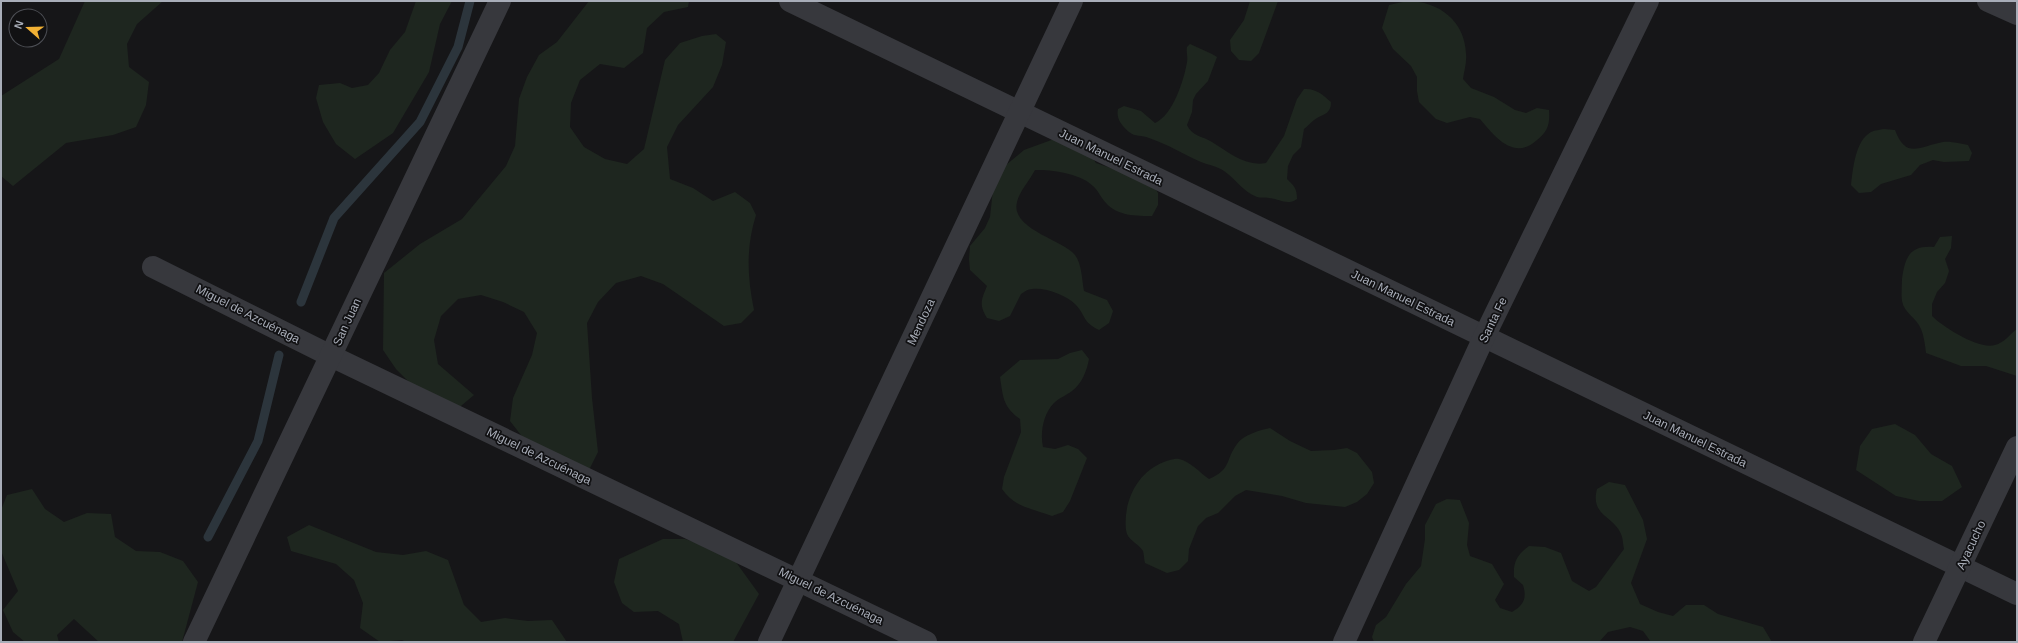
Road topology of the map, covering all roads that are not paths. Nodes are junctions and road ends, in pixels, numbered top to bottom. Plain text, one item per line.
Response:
1 (500, 1) edge
2 (790, 1) edge
3 (1072, 1) edge
4 (1648, 1) edge
5 (1988, 1) edge
6 (2017, 14) edge
7 (1020, 113) junction
8 (153, 267) dead end
9 (1484, 337) junction
10 (331, 356) junction
11 (2017, 448) edge
12 (1961, 567) junction
13 (798, 580) junction
14 (2017, 594) edge
15 (194, 642) edge
16 (769, 642) edge
17 (926, 642) edge
18 (1344, 642) edge
19 (1924, 642) edge

1 - 10 street, San Juan
2 - 7 street, Juan Manuel Estrada
3 - 7 street, Mendoza
4 - 9 street, Santa Fe
5 - 6 street
7 - 9 street, Juan Manuel Estrada
7 - 13 street, Mendoza
8 - 10 street, Miguel de Azcuénaga
9 - 12 street, Juan Manuel Estrada
9 - 18 street, Santa Fe
10 - 13 street, Miguel de Azcuénaga
10 - 15 street, San Juan
11 - 12 street, Ayacucho
12 - 14 street, Juan Manuel Estrada
12 - 19 street, Ayacucho
13 - 16 street, Mendoza
13 - 17 street, Miguel de Azcuénaga

